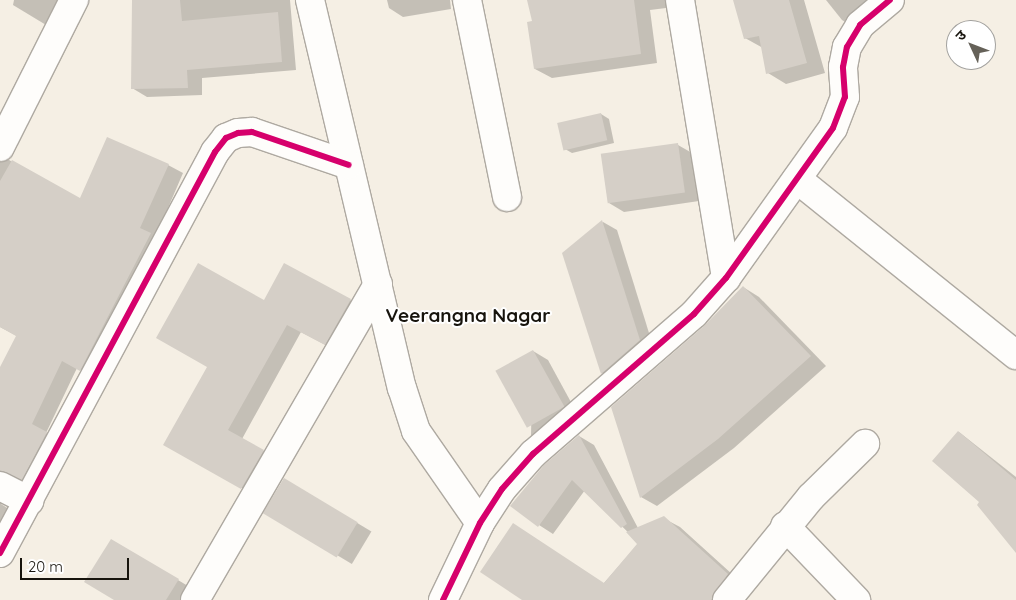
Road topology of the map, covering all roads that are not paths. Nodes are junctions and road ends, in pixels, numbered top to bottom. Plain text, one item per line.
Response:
1 (74, 0) edge
2 (310, 0) edge
3 (467, 0) edge
4 (680, 0) edge
5 (890, 0) edge
6 (0, 147) edge
7 (349, 165) junction
8 (796, 180) junction
9 (507, 197) dead end
10 (726, 278) junction
11 (378, 284) junction
12 (1016, 355) edge
13 (865, 444) dead end
14 (0, 486) edge
15 (29, 501) junction
16 (480, 523) junction
17 (785, 526) junction
18 (0, 553) edge
19 (195, 600) edge
20 (444, 600) edge
21 (726, 600) edge
22 (856, 600) edge

1 - 6 street
2 - 7 street
3 - 9 street
4 - 10 street
5 - 8 street
7 - 11 street
7 - 15 street
8 - 10 street
8 - 12 street
10 - 16 street
11 - 16 street
11 - 19 street
13 - 17 street
14 - 15 street
15 - 18 street
16 - 20 street
17 - 21 street
17 - 22 street

